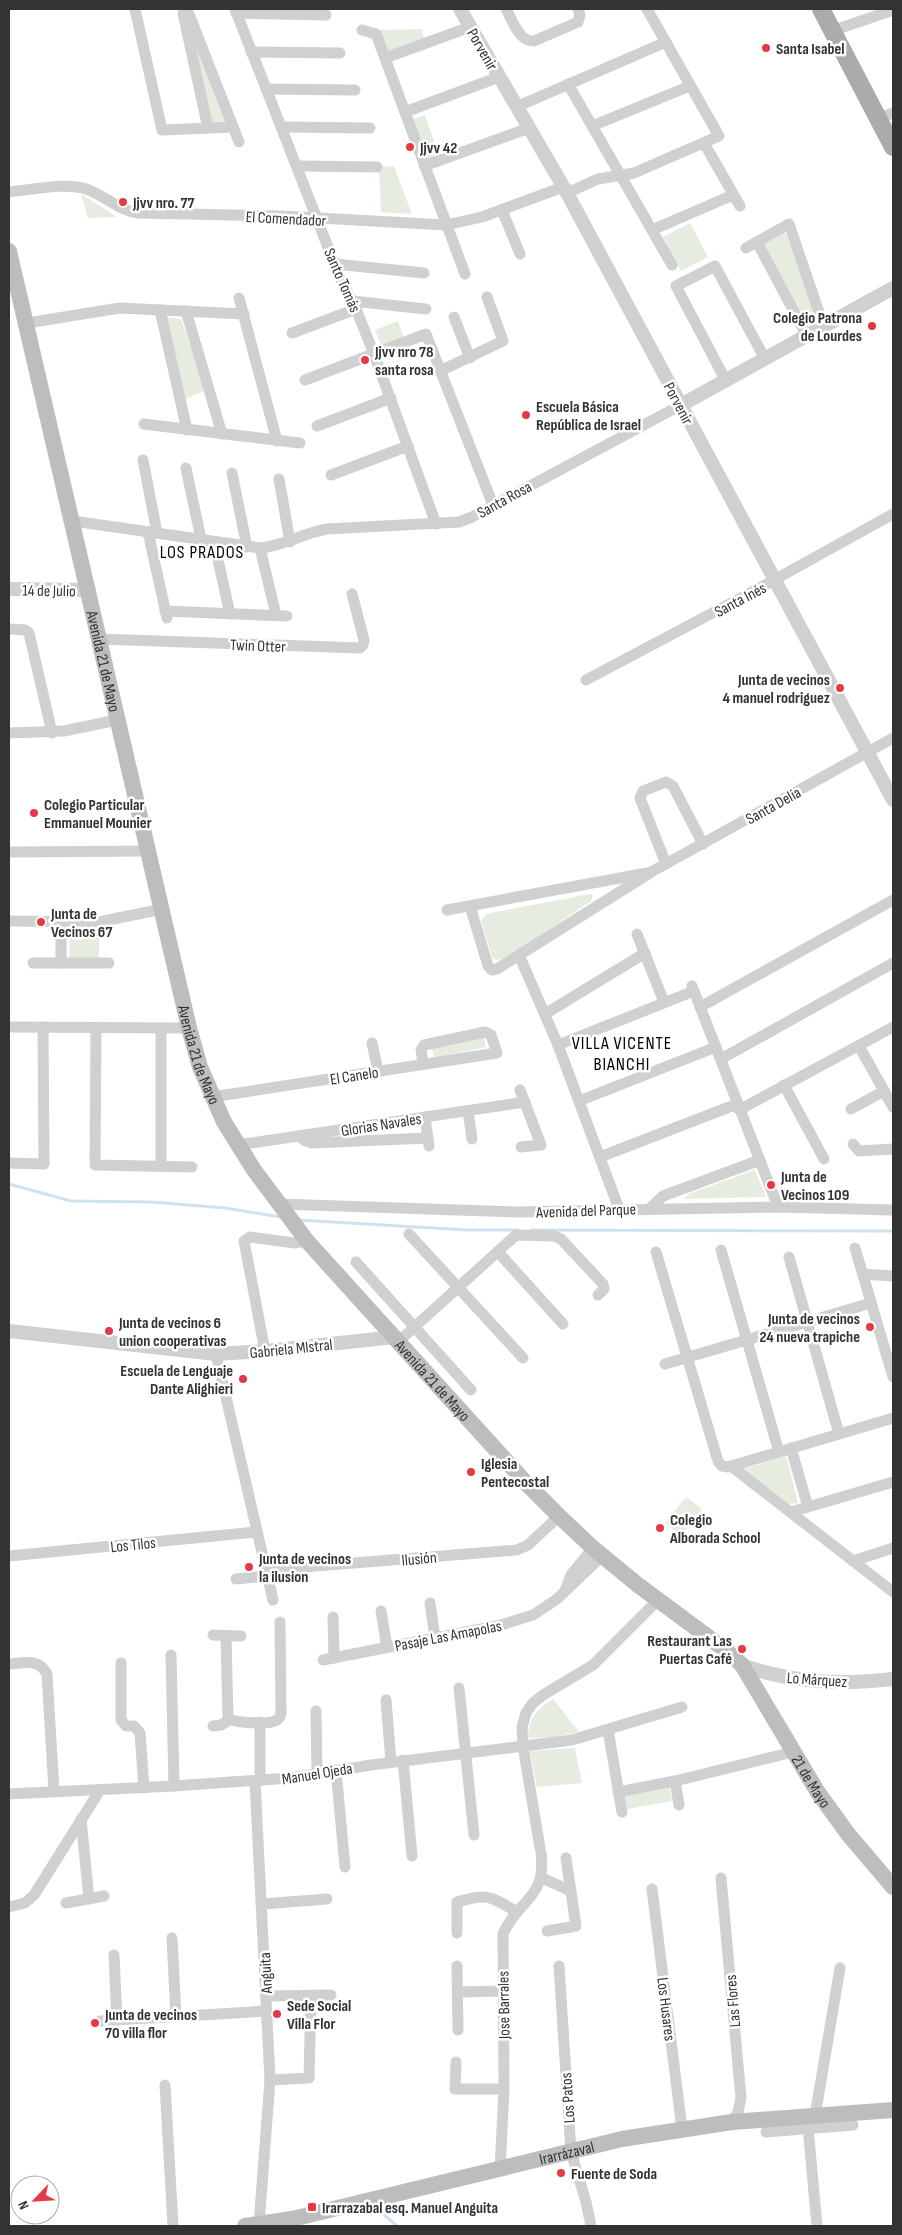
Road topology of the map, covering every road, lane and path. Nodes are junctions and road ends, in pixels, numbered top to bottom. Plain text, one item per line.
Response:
1 (135, 9) edge
2 (182, 9) edge
3 (187, 9) edge
4 (460, 9) edge
5 (506, 9) edge
6 (578, 9) edge
7 (647, 9) edge
8 (821, 9) edge
9 (893, 10) edge
10 (236, 11) edge
11 (326, 15) dead end
12 (470, 27) junction
13 (362, 30) dead end
14 (832, 31) junction
15 (666, 42) junction
16 (251, 52) junction
17 (340, 53) dead end
18 (386, 58) junction
19 (499, 77) junction
20 (568, 84) junction
21 (690, 86) junction
22 (266, 89) junction
23 (355, 90) dead end
24 (516, 107) junction
25 (405, 112) junction
26 (886, 116) edge
27 (592, 126) junction
28 (234, 127) junction
29 (281, 127) junction
30 (208, 128) junction
31 (370, 128) dead end
32 (529, 128) junction
33 (239, 142) dead end
34 (704, 143) junction
35 (893, 147) edge
36 (297, 166) junction
37 (424, 166) junction
38 (377, 167) dead end
39 (621, 176) junction
40 (565, 190) junction
41 (9, 192) edge
42 (733, 195) junction
43 (740, 206) dead end
44 (502, 210) junction
45 (318, 218) junction
46 (446, 225) junction
47 (652, 230) junction
48 (757, 242) junction
49 (746, 248) dead end
50 (520, 254) dead end
51 (9, 257) edge
52 (335, 264) junction
53 (672, 265) dead end
54 (424, 273) dead end
55 (465, 274) dead end
56 (893, 288) edge
57 (487, 297) dead end
58 (239, 298) dead end
59 (354, 305) junction
60 (426, 309) dead end
61 (160, 310) junction
62 (186, 311) junction
63 (244, 314) junction
64 (454, 317) dead end
65 (27, 323) junction
66 (824, 327) junction
67 (292, 333) dead end
68 (807, 336) junction
69 (374, 354) junction
70 (470, 358) junction
71 (765, 359) junction
72 (440, 371) junction
73 (305, 380) dead end
74 (726, 381) junction
75 (390, 398) junction
76 (681, 405) junction
77 (144, 424) dead end
78 (316, 426) dead end
79 (187, 430) junction
80 (222, 434) junction
81 (277, 441) junction
82 (300, 443) dead end
83 (408, 446) junction
84 (143, 460) dead end
85 (186, 468) dead end
86 (232, 472) dead end
87 (331, 474) dead end
88 (279, 479) dead end
89 (493, 505) junction
90 (893, 514) edge
91 (73, 521) junction
92 (436, 524) junction
93 (153, 532) junction
94 (201, 540) junction
95 (214, 542) junction
96 (290, 542) junction
97 (247, 546) junction
98 (260, 548) junction
99 (775, 580) junction
100 (9, 589) edge
101 (89, 590) junction
102 (352, 594) dead end
103 (230, 614) junction
104 (9, 629) edge
105 (100, 640) junction
106 (586, 680) dead end
107 (117, 720) junction
108 (52, 732) junction
109 (9, 733) edge
110 (893, 738) edge
111 (867, 752) junction
112 (893, 800) edge
113 (703, 844) junction
114 (149, 851) junction
115 (9, 852) edge
116 (666, 864) junction
117 (653, 871) junction
118 (596, 882) junction
119 (893, 900) edge
120 (604, 902) junction
121 (470, 906) junction
122 (162, 909) junction
123 (447, 910) dead end
124 (9, 921) edge
125 (62, 922) junction
126 (637, 934) dead end
127 (645, 953) junction
128 (519, 955) junction
129 (33, 963) dead end
130 (61, 963) junction
131 (893, 963) edge
132 (109, 964) dead end
133 (664, 1002) junction
134 (700, 1007) junction
135 (545, 1014) junction
136 (9, 1027) edge
137 (43, 1027) junction
138 (96, 1027) junction
139 (893, 1027) edge
140 (161, 1028) junction
141 (189, 1028) junction
142 (372, 1043) dead end
143 (558, 1045) junction
144 (859, 1046) junction
145 (716, 1047) junction
146 (721, 1059) junction
147 (423, 1064) junction
148 (378, 1071) junction
149 (784, 1085) junction
150 (520, 1090) dead end
151 (884, 1091) junction
152 (212, 1097) junction
153 (579, 1101) junction
154 (525, 1102) junction
155 (738, 1107) junction
156 (893, 1107) edge
157 (852, 1109) dead end
158 (468, 1111) junction
159 (425, 1117) junction
160 (299, 1136) junction
161 (472, 1139) dead end
162 (853, 1144) dead end
163 (238, 1145) junction
164 (521, 1147) dead end
165 (893, 1149) edge
166 (600, 1157) junction
167 (824, 1159) dead end
168 (760, 1160) junction
169 (9, 1163) edge
170 (161, 1166) junction
171 (192, 1167) dead end
172 (778, 1207) junction
173 (649, 1208) junction
174 (619, 1209) junction
175 (893, 1210) edge
176 (286, 1214) junction
177 (409, 1234) dead end
178 (307, 1241) junction
179 (855, 1248) dead end
180 (722, 1250) dead end
181 (498, 1252) junction
182 (656, 1252) dead end
183 (788, 1258) dead end
184 (356, 1262) dead end
185 (863, 1274) junction
186 (893, 1276) edge
187 (458, 1288) junction
188 (598, 1295) dead end
189 (871, 1303) junction
190 (807, 1322) junction
191 (563, 1324) dead end
192 (415, 1326) junction
193 (9, 1331) edge
194 (397, 1339) junction
195 (747, 1340) junction
196 (265, 1351) junction
197 (890, 1352) edge
198 (216, 1354) junction
199 (687, 1357) junction
200 (523, 1358) dead end
201 (665, 1364) dead end
202 (893, 1377) edge
203 (472, 1390) dead end
204 (893, 1418) edge
205 (840, 1434) junction
206 (791, 1448) junction
207 (779, 1452) junction
208 (727, 1466) junction
209 (893, 1482) edge
210 (808, 1507) junction
211 (791, 1512) junction
212 (559, 1516) junction
213 (257, 1532) junction
214 (893, 1548) edge
215 (598, 1552) junction
216 (9, 1556) edge
217 (853, 1561) junction
218 (267, 1573) junction
219 (236, 1579) dead end
220 (893, 1592) edge
221 (273, 1600) dead end
222 (657, 1600) junction
223 (430, 1603) dead end
224 (381, 1611) dead end
225 (333, 1617) dead end
226 (280, 1622) dead end
227 (213, 1636) dead end
228 (226, 1636) junction
229 (241, 1636) dead end
230 (435, 1638) junction
231 (387, 1647) junction
232 (171, 1655) dead end
233 (9, 1664) edge
234 (121, 1664) dead end
235 (742, 1665) junction
236 (893, 1679) edge
237 (459, 1688) dead end
238 (386, 1700) dead end
239 (682, 1707) dead end
240 (316, 1711) dead end
241 (229, 1720) junction
242 (260, 1722) junction
243 (213, 1726) dead end
244 (608, 1730) junction
245 (523, 1746) junction
246 (793, 1752) junction
247 (466, 1753) junction
248 (403, 1760) junction
249 (391, 1762) junction
250 (336, 1770) junction
251 (317, 1773) junction
252 (258, 1781) junction
253 (675, 1782) junction
254 (174, 1786) junction
255 (144, 1788) junction
256 (100, 1790) junction
257 (54, 1791) junction
258 (618, 1792) junction
259 (9, 1794) edge
260 (679, 1804) dead end
261 (622, 1812) dead end
262 (81, 1819) junction
263 (474, 1835) dead end
264 (412, 1856) dead end
265 (566, 1858) dead end
266 (344, 1867) dead end
267 (542, 1878) junction
268 (721, 1878) dead end
269 (893, 1887) edge
270 (652, 1889) dead end
271 (571, 1890) junction
272 (104, 1896) dead end
273 (89, 1899) junction
274 (327, 1900) dead end
275 (66, 1904) dead end
276 (262, 1904) junction
277 (9, 1908) edge
278 (517, 1912) junction
279 (547, 1931) dead end
280 (457, 1933) dead end
281 (172, 1938) dead end
282 (114, 1955) dead end
283 (457, 1966) dead end
284 (559, 1966) dead end
285 (840, 1968) dead end
286 (503, 1991) junction
287 (458, 1992) junction
288 (331, 1994) dead end
289 (311, 1995) junction
290 (266, 1996) junction
291 (267, 2011) junction
292 (176, 2016) junction
293 (117, 2020) junction
294 (100, 2021) dead end
295 (458, 2030) dead end
296 (456, 2062) dead end
297 (270, 2075) junction
298 (165, 2085) dead end
299 (504, 2089) junction
300 (893, 2110) edge
301 (810, 2120) junction
302 (732, 2122) junction
303 (853, 2125) dead end
304 (682, 2129) junction
305 (766, 2132) dead end
306 (570, 2152) junction
307 (500, 2170) junction
308 (292, 2223) edge
309 (252, 2225) edge
310 (173, 2226) edge
311 (591, 2226) edge
312 (817, 2226) edge

1 - 30 street
2 - 30 street
3 - 28 street
4 - 12 street, Porvenir
5 - 6 street
7 - 15 street
8 - 14 main road
9 - 14 street
10 - 11 street
10 - 16 street, Santo Tomás
12 - 18 street
12 - 19 street, Porvenir
13 - 18 street
14 - 26 main road
15 - 20 street
15 - 21 street
16 - 17 street
16 - 22 street, Santo Tomás
18 - 25 street
19 - 24 street, Porvenir
19 - 25 street
20 - 24 street
20 - 27 street
21 - 27 street
21 - 34 street, El Comendador
22 - 23 street
22 - 29 street, Santo Tomás
24 - 32 street, Porvenir
25 - 37 street
26 - 35 main road
27 - 39 street
28 - 30 street
28 - 33 street
29 - 31 street
29 - 36 street, Santo Tomás
32 - 37 street
32 - 40 street, Porvenir
34 - 39 street, El Comendador
34 - 42 street
36 - 38 street
36 - 45 street, Santo Tomás
37 - 46 street
39 - 40 street, El Comendador
39 - 47 street
40 - 44 street, El Comendador
40 - 76 street, Porvenir
41 - 45 street, El Comendador
42 - 43 street
42 - 47 street
44 - 46 street, El Comendador
44 - 50 street
45 - 46 street, El Comendador
45 - 52 street, Santo Tomás
46 - 55 street
47 - 53 street
48 - 49 street
48 - 66 street
48 - 68 street
51 - 65 main road, Avenida 21 de Mayo
52 - 54 street
52 - 59 street, Santo Tomás
56 - 66 street, Santa Rosa
57 - 70 street
58 - 63 street
59 - 60 street
59 - 67 street
59 - 69 street, Santo Tomás
61 - 62 street
61 - 65 street
61 - 79 street
62 - 63 street
62 - 80 street
63 - 81 street
64 - 70 street
65 - 91 main road, Avenida 21 de Mayo
66 - 68 street, Santa Rosa
68 - 71 street, Santa Rosa
69 - 72 street
69 - 73 street
69 - 75 street, Santo Tomás
70 - 72 street
71 - 74 street, Santa Rosa
71 - 74 street
72 - 89 street
74 - 76 street, Santa Rosa
75 - 78 street
75 - 83 street, Santo Tomás
76 - 89 street, Santa Rosa
76 - 99 street, Porvenir
77 - 79 street
79 - 80 street
80 - 81 street
81 - 82 street
83 - 87 street
83 - 92 street, Santo Tomás
84 - 93 street
85 - 94 street
86 - 97 street
88 - 96 street
89 - 92 street, Santa Rosa
90 - 99 street, Santa Inés
91 - 93 street, Santa Rosa
91 - 101 main road, Avenida 21 de Mayo
92 - 96 street, Santa Rosa
93 - 94 street, Santa Rosa
93 - 103 street
94 - 95 street, Santa Rosa
95 - 97 street, Santa Rosa
95 - 103 street
96 - 98 street, Santa Rosa
97 - 98 street, Santa Rosa
98 - 103 street
99 - 106 street, Santa Inés
99 - 111 street, Porvenir
100 - 101 street, 14 de Julio
101 - 105 main road, Avenida 21 de Mayo
102 - 105 street, Twin Otter
104 - 108 street
105 - 107 main road, Avenida 21 de Mayo
107 - 108 street
107 - 114 main road, Avenida 21 de Mayo
108 - 109 street
110 - 111 street, Santa Delia
111 - 112 street, Porvenir
111 - 113 street, Santa Delia
113 - 116 street, Santa Delia
113 - 116 street
114 - 115 street
114 - 122 main road, Avenida 21 de Mayo
116 - 117 street, Santa Delia
117 - 118 street
117 - 120 street
118 - 120 street
118 - 121 street
119 - 134 street
120 - 128 street
121 - 123 street
121 - 128 street
122 - 125 street
122 - 141 main road, Avenida 21 de Mayo
124 - 125 street
125 - 130 street
126 - 127 street
127 - 133 street
127 - 135 street
128 - 135 street
129 - 130 street
130 - 132 street
131 - 146 street
133 - 134 street
133 - 143 street
134 - 145 street
135 - 143 street
136 - 137 street
137 - 138 street
137 - 169 street
138 - 140 street
138 - 170 street
139 - 144 street
140 - 141 street
140 - 170 street
141 - 152 main road, Avenida 21 de Mayo
142 - 148 street
143 - 153 street
144 - 149 street
144 - 151 street
145 - 146 street
145 - 153 street
146 - 155 street
147 - 147 street, El Canelo
147 - 148 street, El Canelo
148 - 152 street, El Canelo
149 - 155 street
149 - 167 street
150 - 154 street
151 - 156 street
151 - 157 street
152 - 163 main road, Avenida 21 de Mayo
153 - 166 street
154 - 158 street, Glorias Navales
154 - 164 street
155 - 166 street
155 - 168 street
158 - 159 street, Glorias Navales
158 - 161 street
159 - 160 street, Glorias Navales
159 - 160 street
160 - 163 street, Glorias Navales
162 - 165 street
163 - 176 main road, Avenida 21 de Mayo
166 - 174 street
168 - 172 street
168 - 173 street
170 - 171 street
172 - 173 street, Avenida del Parque
172 - 175 street, Avenida del Parque
173 - 174 street, Avenida del Parque
174 - 176 street, Avenida del Parque
176 - 178 main road, Avenida 21 de Mayo
177 - 187 street
178 - 194 main road, Avenida 21 de Mayo
178 - 196 street
179 - 185 street
180 - 195 street
181 - 187 street
181 - 188 street
181 - 191 street
182 - 199 street
183 - 190 street
184 - 192 street, Avenida 21 de Mayo
185 - 186 street
185 - 189 street
187 - 192 street
187 - 200 street
189 - 190 street
189 - 197 street
190 - 195 street
190 - 205 street
192 - 194 street
192 - 203 street, Avenida 21 de Mayo
193 - 198 street, Gabriela MIstral
194 - 196 street, Gabriela MIstral
194 - 212 main road, Avenida 21 de Mayo
195 - 199 street
195 - 207 street
196 - 198 street, Gabriela MIstral
197 - 202 street
198 - 213 street
199 - 201 street
199 - 208 street
204 - 205 street
205 - 206 street
206 - 207 street
206 - 210 street
207 - 208 street
208 - 211 street
209 - 210 street
210 - 211 street
211 - 217 street
212 - 215 main road, Avenida 21 de Mayo
212 - 218 street, Ilusión
213 - 216 street, Los Tilos
213 - 218 street
214 - 217 street
215 - 222 main road, Avenida 21 de Mayo
215 - 230 street, Pasaje Las Amapolas
217 - 220 street
218 - 219 street, Ilusión
218 - 221 street
222 - 235 main road, Avenida 21 de Mayo
222 - 245 street
223 - 230 street
224 - 231 street
225 - 231 street, Pasaje Las Amapolas
226 - 242 street
227 - 228 street
228 - 229 street
228 - 241 street
230 - 231 street, Pasaje Las Amapolas
232 - 254 street
233 - 257 street
234 - 255 street
235 - 236 street, Lo Márquez
235 - 246 main road, 21 de Mayo
237 - 247 street
238 - 249 street
239 - 244 street, Manuel Ojeda
240 - 251 street
241 - 242 street
241 - 243 street
242 - 252 street, Anguita
244 - 245 street, Manuel Ojeda
244 - 258 street
245 - 247 street, Manuel Ojeda
245 - 267 street
246 - 253 street
246 - 269 main road, 21 de Mayo
247 - 248 street, Manuel Ojeda
247 - 263 street
248 - 249 street, Manuel Ojeda
248 - 264 street
249 - 250 street, Manuel Ojeda
250 - 251 street, Manuel Ojeda
250 - 266 street
251 - 252 street, Manuel Ojeda
252 - 254 street, Manuel Ojeda
252 - 276 street, Anguita
253 - 258 street
253 - 260 street
254 - 255 street, Manuel Ojeda
255 - 256 street, Manuel Ojeda
256 - 257 street, Manuel Ojeda
256 - 262 street
257 - 259 street, Manuel Ojeda
258 - 261 street
262 - 273 street
262 - 277 street
265 - 271 street
267 - 271 street
267 - 278 street, Jose Barrales
268 - 302 street, Las Flores
270 - 304 street, Los Husares
271 - 279 street
272 - 273 street
273 - 275 street
274 - 276 street
276 - 290 street, Anguita
278 - 280 street
278 - 286 street, Jose Barrales
281 - 292 street
282 - 293 street
283 - 287 street
284 - 306 street, Los Patos
285 - 301 street
286 - 287 street
286 - 299 street, Jose Barrales
287 - 295 street
288 - 289 street
289 - 290 street
289 - 297 street
290 - 291 street, Anguita
291 - 292 street
291 - 297 street, Anguita
292 - 293 street
293 - 294 street
296 - 299 street
297 - 309 street, Anguita
298 - 310 street
299 - 307 street, Jose Barrales
300 - 301 main road, Irarrázaval
301 - 302 main road, Irarrázaval
301 - 303 street
301 - 305 street
301 - 312 street
302 - 304 main road, Irarrázaval
304 - 306 main road, Irarrázaval
306 - 307 main road, Irarrázaval
306 - 311 street, Los Patos
307 - 308 main road, Irarrázaval
308 - 309 main road, Irarrázaval

